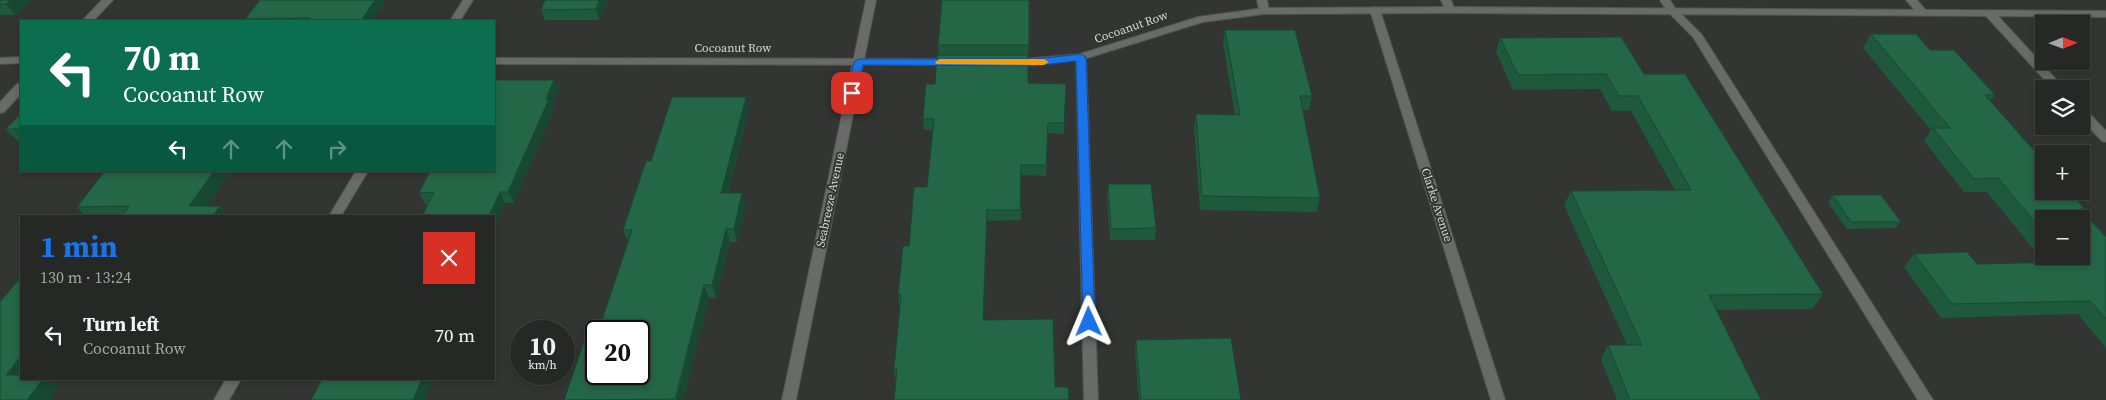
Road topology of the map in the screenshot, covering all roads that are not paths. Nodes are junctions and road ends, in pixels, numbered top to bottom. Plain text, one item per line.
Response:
1 (108, 0) edge
2 (468, 0) edge
3 (871, 0) edge
4 (1911, 0) edge
5 (1263, 5) edge
6 (1448, 5) edge
7 (1669, 6) edge
8 (1375, 10) junction
9 (1923, 13) junction
10 (1989, 13) junction
11 (2106, 14) edge
12 (88, 20) edge
13 (456, 20) edge
14 (1081, 57) junction
15 (20, 60) edge
16 (0, 61) edge
17 (495, 61) edge
18 (859, 62) junction
19 (967, 62) edge
20 (997, 62) edge
21 (2052, 80) edge
22 (20, 88) edge
23 (0, 109) edge
24 (2090, 121) edge
25 (2106, 138) edge
26 (361, 172) edge
27 (336, 215) edge
28 (233, 380) edge
29 (221, 400) edge
30 (790, 400) edge
31 (1091, 400) edge
32 (1498, 400) edge
33 (1926, 400) edge

1 - 12 street
2 - 13 street
3 - 18 street, Seabreeze Avenue
4 - 9 street
5 - 8 street, Cocoanut Row
5 - 14 street, Cocoanut Row
6 - 7 street, Cocoanut Row
6 - 8 street, Cocoanut Row
7 - 9 street, Cocoanut Row
7 - 33 street
8 - 32 street, Clarke Avenue
9 - 10 street, Cocoanut Row
10 - 11 street, Cocoanut Row
10 - 21 street
14 - 20 street, Cocoanut Row
14 - 31 street
15 - 16 street
17 - 18 street, Cocoanut Row
18 - 19 street, Cocoanut Row
18 - 30 street, Seabreeze Avenue
22 - 23 street
24 - 25 street
26 - 27 street
28 - 29 street

